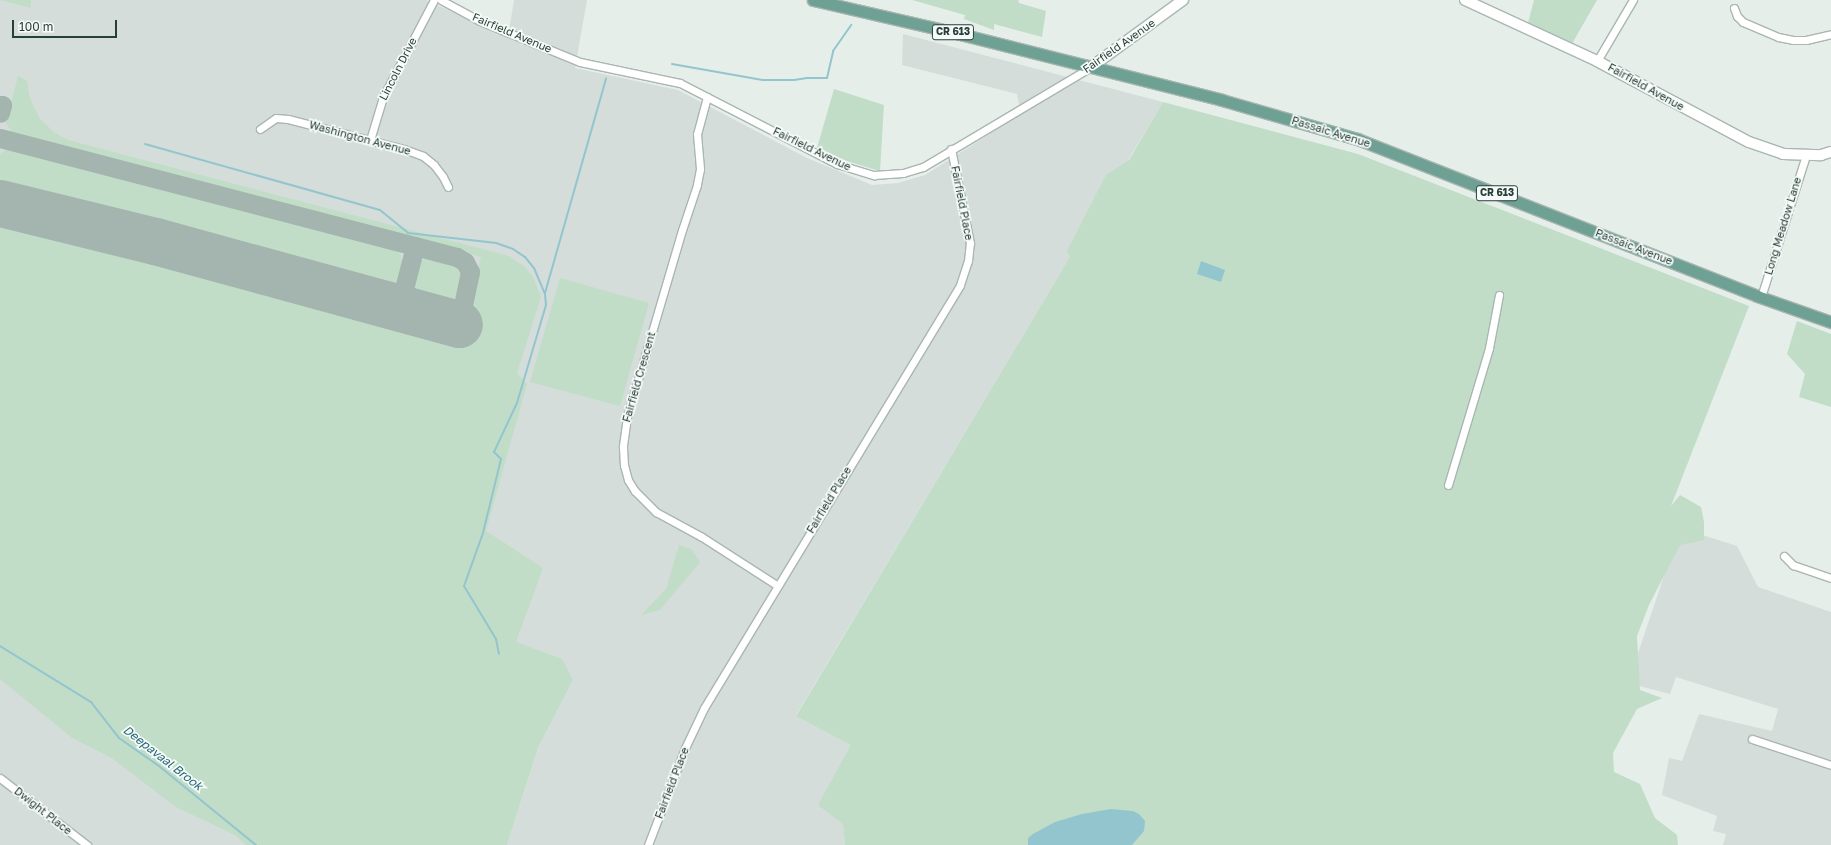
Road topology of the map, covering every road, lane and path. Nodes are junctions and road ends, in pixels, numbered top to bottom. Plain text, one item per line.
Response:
1 (434, 0) edge
2 (441, 0) edge
3 (813, 0) edge
4 (1183, 0) edge
5 (1465, 0) edge
6 (1633, 0) edge
7 (1734, 8) dead end
8 (1831, 34) edge
9 (1598, 61) junction
10 (1091, 67) junction
11 (707, 97) junction
12 (260, 128) dead end
13 (370, 140) junction
14 (951, 149) junction
15 (1831, 152) edge
16 (1806, 155) junction
17 (448, 187) dead end
18 (1499, 295) dead end
19 (1761, 297) junction
20 (1831, 322) edge
21 (1448, 485) dead end
22 (1784, 556) dead end
23 (1831, 578) edge
24 (778, 586) junction
25 (1752, 739) dead end
26 (1831, 765) edge
27 (0, 778) edge
28 (87, 845) edge
29 (648, 845) edge

1 - 13 street, Lincoln Drive
2 - 11 street, Fairfield Avenue
3 - 10 main road, Passaic Avenue / CR 613
4 - 10 street, Fairfield Avenue
5 - 9 street, Fairfield Avenue
6 - 9 street
7 - 8 street
9 - 16 street, Fairfield Avenue
10 - 14 street, Fairfield Avenue
10 - 19 main road, Passaic Avenue / CR 613
11 - 14 street, Fairfield Avenue
11 - 24 street, Fairfield Crescent
12 - 13 street, Washington Avenue
13 - 17 street, Washington Avenue
14 - 24 street, Fairfield Place
15 - 16 street, Fairfield Avenue
16 - 19 street, Long Meadow Lane
18 - 21 street
19 - 20 main road, Passaic Avenue / CR 613
22 - 23 street
24 - 29 street, Fairfield Place
25 - 26 street
27 - 28 street, Dwight Place

